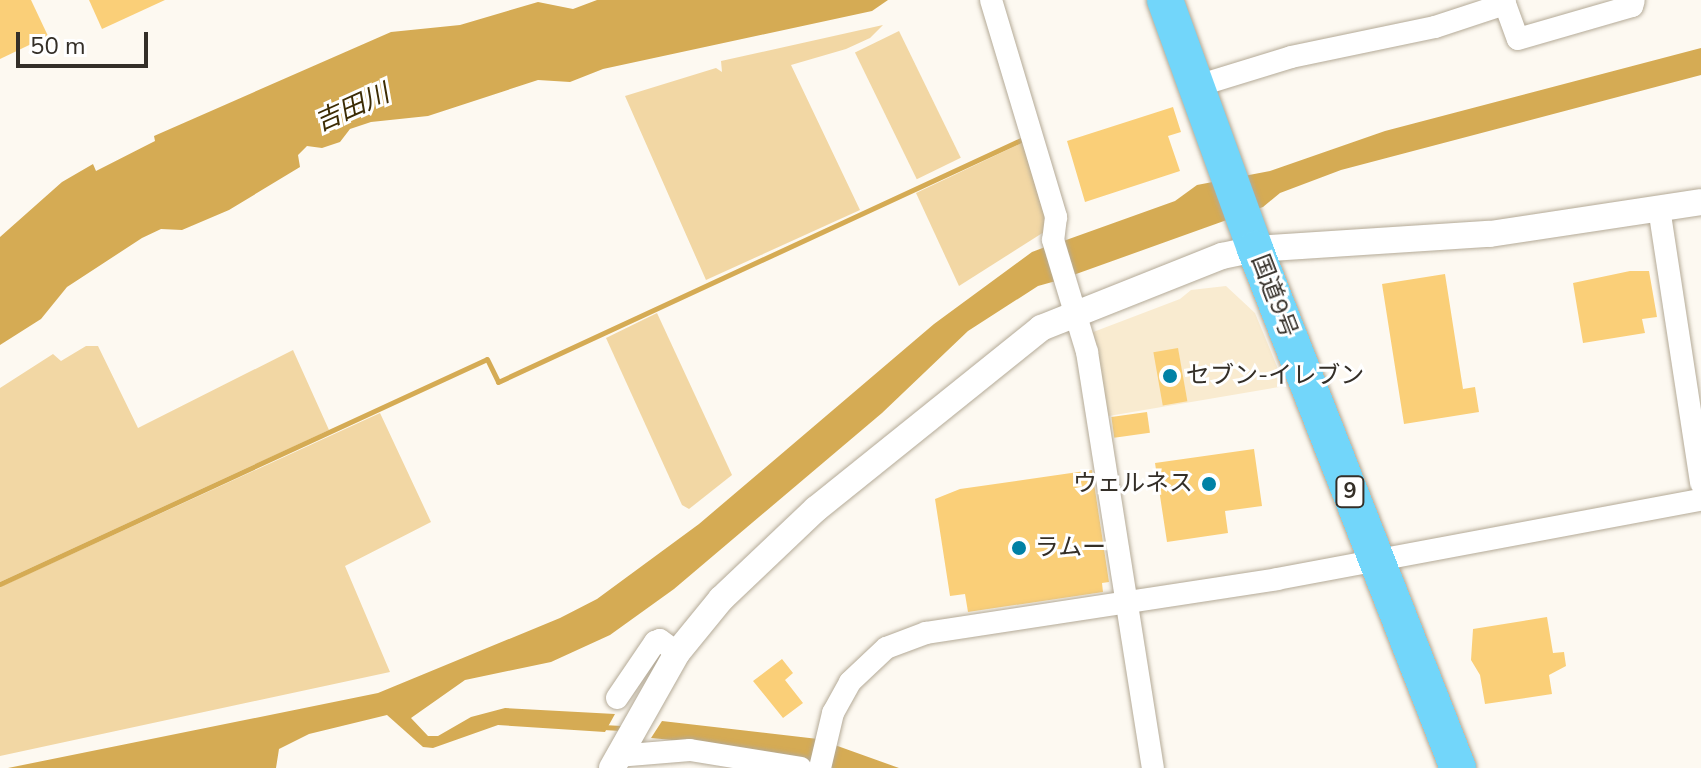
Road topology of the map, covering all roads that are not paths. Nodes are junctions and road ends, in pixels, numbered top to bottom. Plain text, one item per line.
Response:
1 (991, 0) edge
2 (1165, 0) edge
3 (1634, 0) edge
4 (1197, 86) junction
5 (1701, 202) edge
6 (1659, 208) junction
7 (1255, 249) junction
8 (1075, 312) junction
9 (1701, 483) edge
10 (1701, 500) edge
11 (1377, 561) junction
12 (1126, 604) junction
13 (677, 653) junction
14 (617, 698) dead end
15 (618, 755) edge
16 (814, 767) edge
17 (1153, 768) edge
18 (1458, 768) edge

1 - 8 street
2 - 4 highway, 国道9号 / 9
3 - 4 street
4 - 7 highway, 国道9号 / 9
5 - 6 street
6 - 7 street
6 - 9 street
7 - 8 street
7 - 11 highway, 国道9号 / 9
8 - 12 street
8 - 13 street
10 - 11 street
11 - 12 street
11 - 18 highway, 国道9号 / 9
12 - 16 street
12 - 17 street
13 - 14 street
13 - 15 street
15 - 16 street

